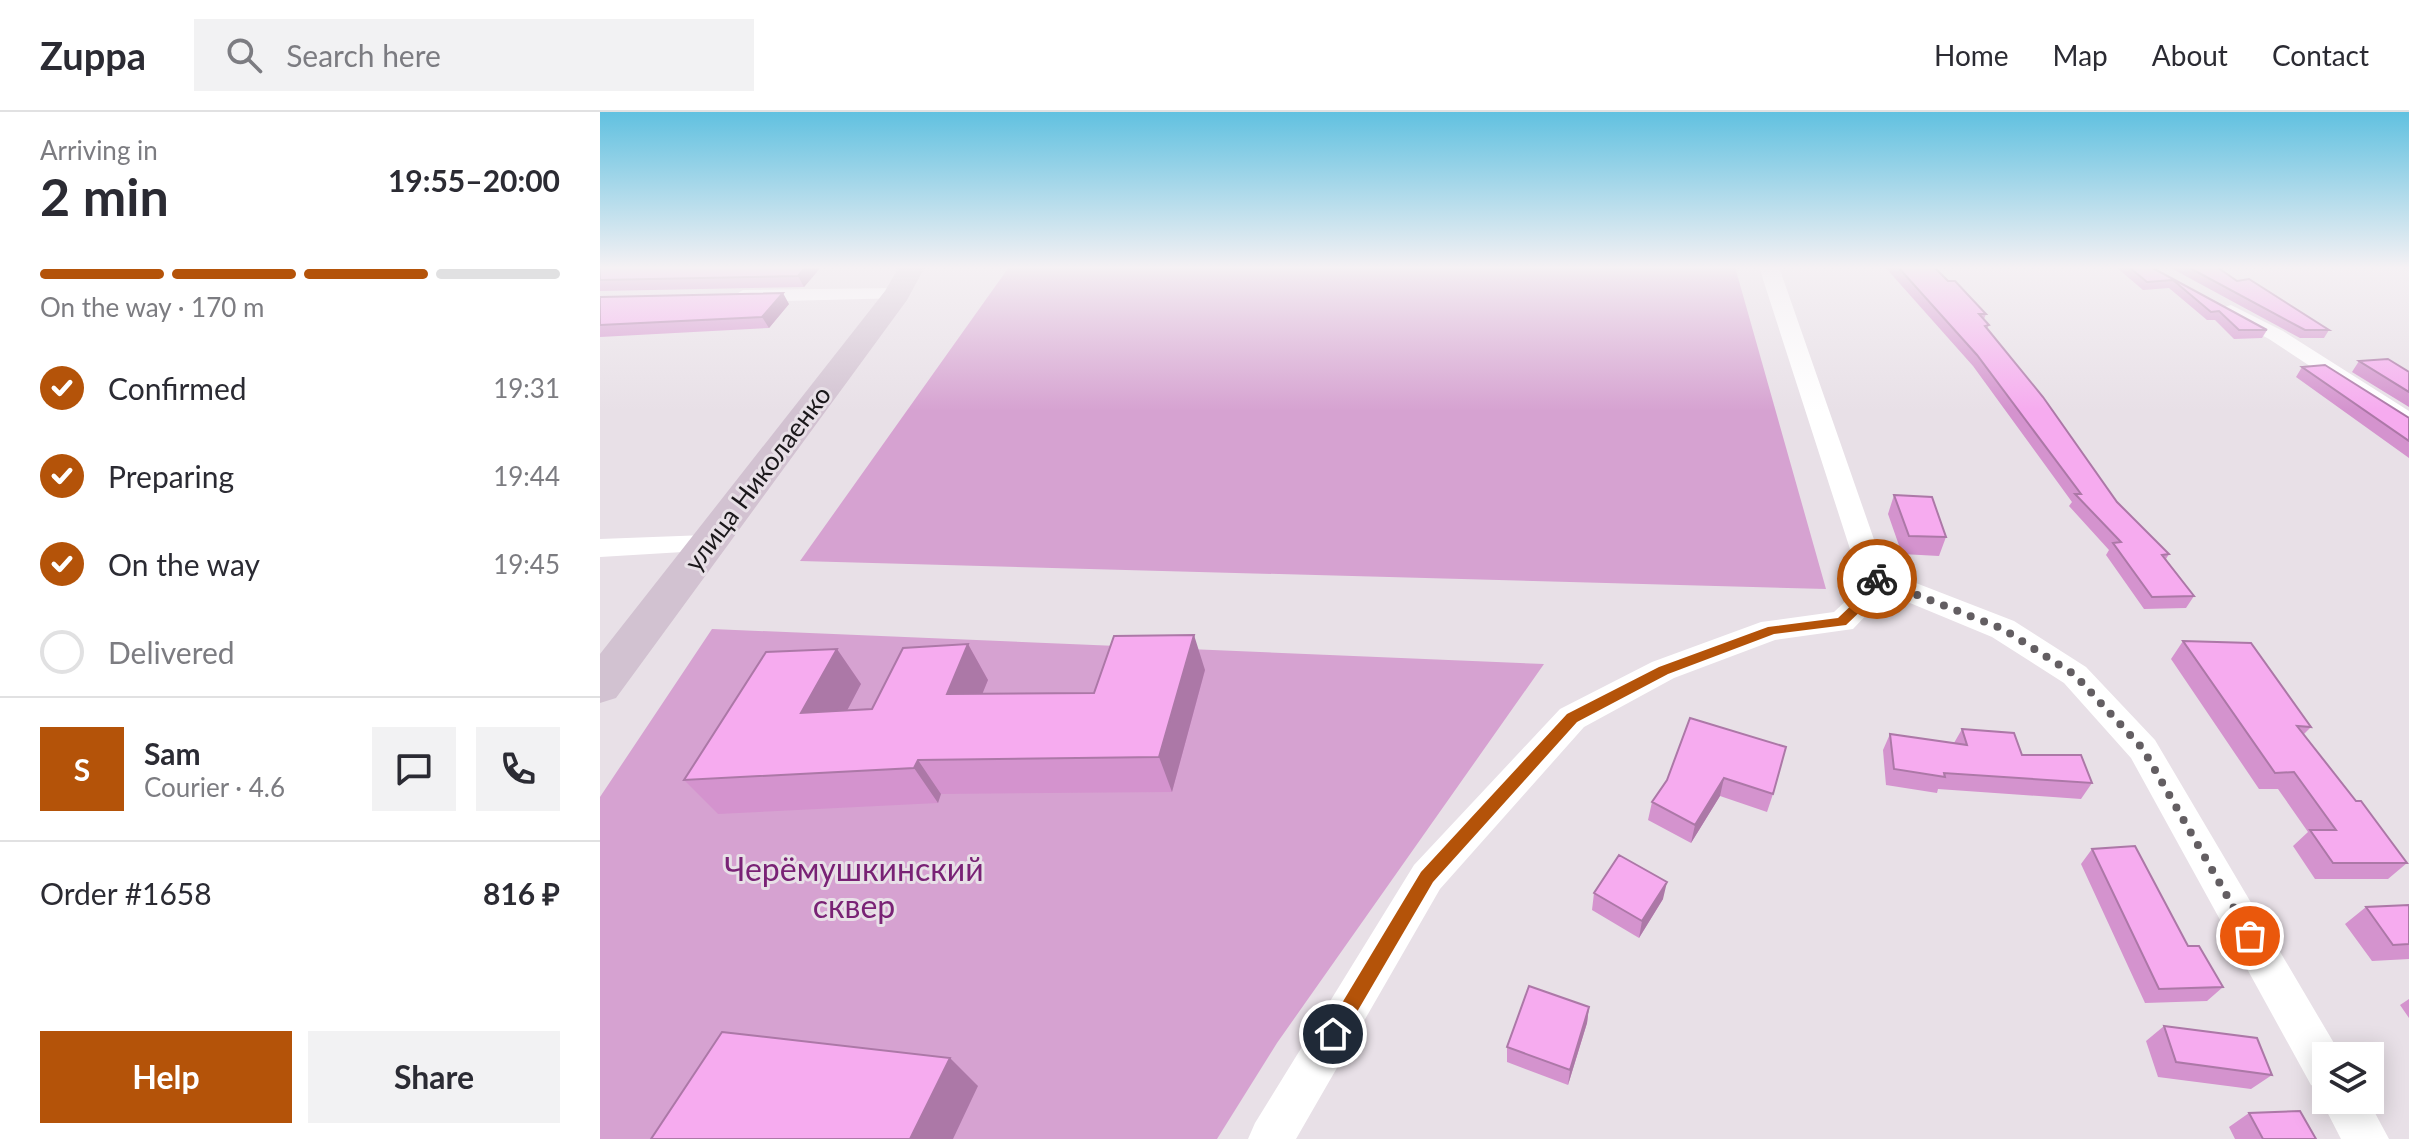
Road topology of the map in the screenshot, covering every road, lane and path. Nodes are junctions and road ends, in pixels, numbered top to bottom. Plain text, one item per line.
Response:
1 (870, 315) edge
2 (1785, 315) edge
3 (2238, 315) edge
4 (2409, 421) edge
5 (698, 544) junction
6 (600, 548) edge
7 (1873, 577) junction
8 (600, 658) edge
9 (600, 686) edge
10 (2312, 1045) edge
11 (2351, 1114) edge
12 (1271, 1139) edge
13 (2366, 1139) edge

1 - 5 main road, улица Николаенко
2 - 7 street
3 - 4 street
5 - 6 street
5 - 8 main road, улица Николаенко
5 - 9 main road, улица Николаенко
7 - 10 street
7 - 12 street
11 - 13 street

